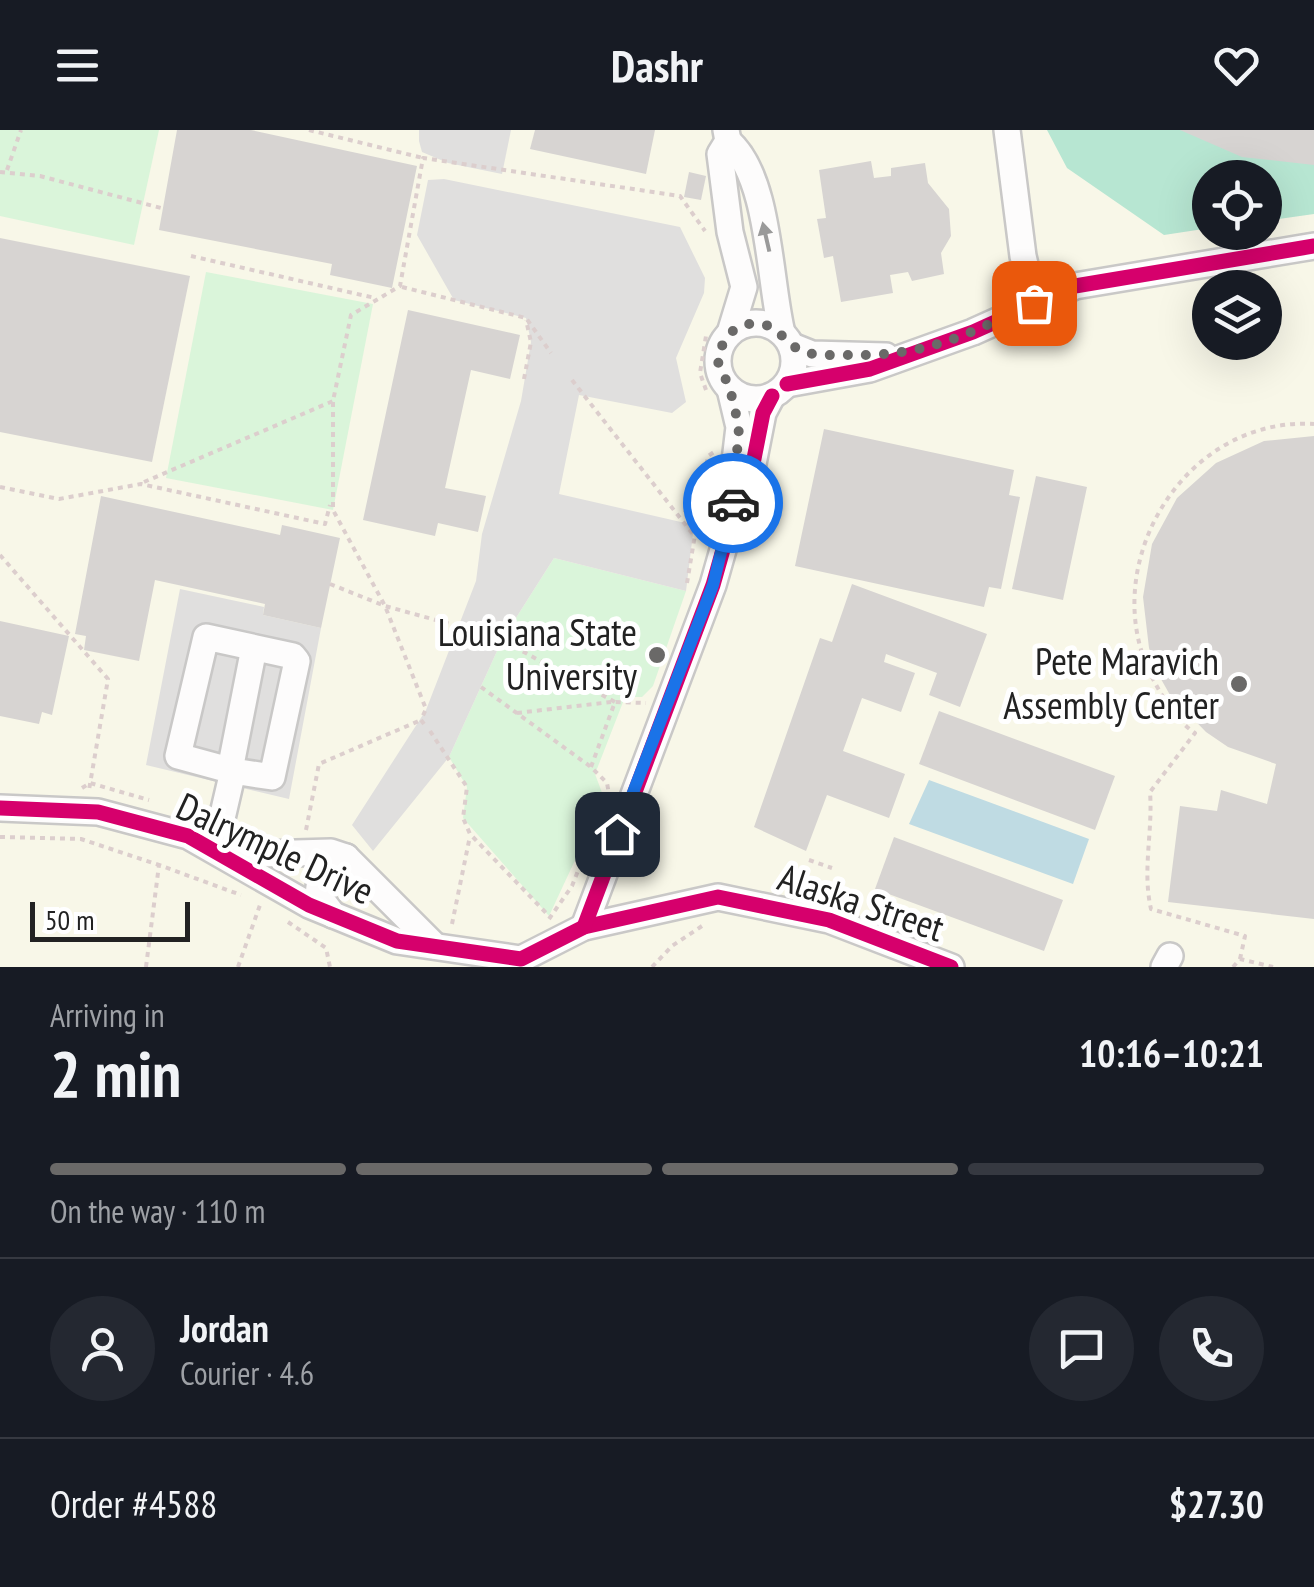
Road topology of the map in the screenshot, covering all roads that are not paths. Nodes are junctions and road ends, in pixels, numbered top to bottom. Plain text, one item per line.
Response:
1 (1007, 130) edge
2 (727, 136) edge
3 (1314, 246) edge
4 (1034, 303) junction
5 (718, 332) junction
6 (787, 340) junction
7 (896, 356) junction
8 (779, 390) junction
9 (722, 394) junction
10 (732, 518) junction
11 (254, 648) junction
12 (231, 771) junction
13 (0, 808) edge
14 (206, 844) junction
15 (346, 856) junction
16 (333, 915) junction
17 (584, 927) junction
18 (441, 947) junction
19 (523, 963) edge
20 (952, 967) edge

1 - 4 street
2 - 5 street
6 -> 2 street
3 - 4 street
4 - 7 street
5 - 6 street
5 - 9 street
6 - 7 street
6 - 8 street
7 - 8 street
8 - 9 street
8 - 10 street
9 - 10 street
10 - 17 street
11 - 12 street
11 - 12 street
11 - 12 street
12 - 14 street
13 - 14 street, Dalrymple Drive
14 - 15 street, Dalrymple Drive
14 - 16 street, Dalrymple Drive
15 - 16 street, Dalrymple Drive
15 - 18 street, Dalrymple Drive
16 - 18 street, Dalrymple Drive
17 - 19 street, Alaska Street
17 - 20 street, Alaska Street
18 - 19 street, Dalrymple Drive

